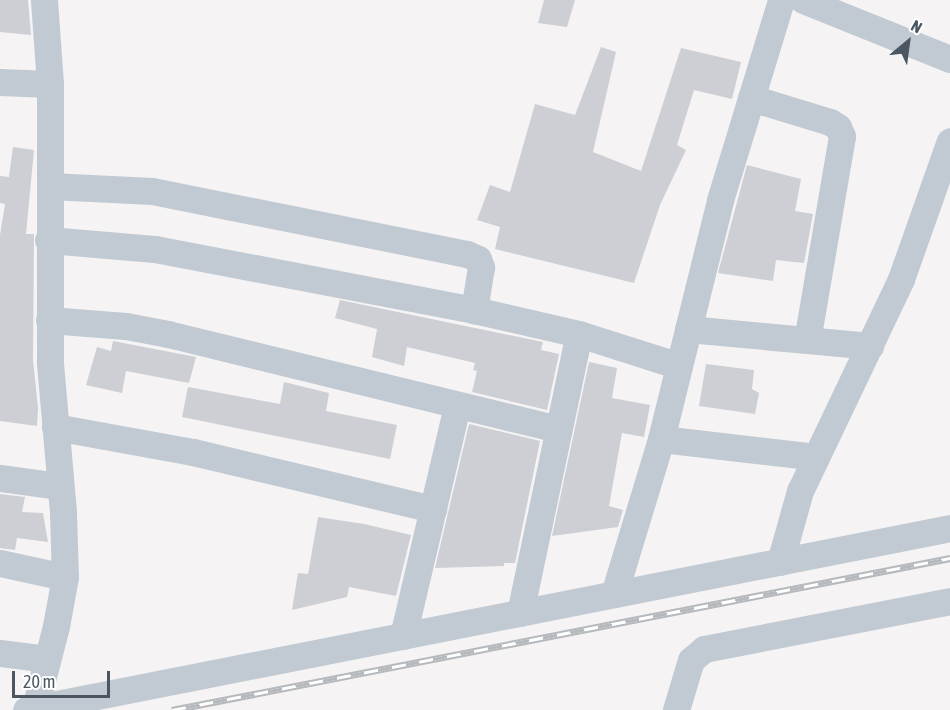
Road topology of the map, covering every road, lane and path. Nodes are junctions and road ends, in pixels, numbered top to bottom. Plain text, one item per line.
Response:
1 (44, 0) edge
2 (781, 0) edge
3 (817, 3) edge
4 (950, 58) edge
5 (0, 82) edge
6 (50, 84) junction
7 (752, 98) junction
8 (948, 156) edge
9 (50, 186) junction
10 (48, 240) junction
11 (474, 310) junction
12 (49, 320) junction
13 (688, 329) junction
14 (579, 334) junction
15 (807, 340) junction
16 (870, 346) junction
17 (679, 366) junction
18 (457, 406) junction
19 (55, 427) junction
20 (558, 429) junction
21 (661, 439) junction
22 (816, 457) junction
23 (0, 478) edge
24 (59, 486) junction
25 (433, 509) junction
26 (950, 528) edge
27 (780, 562) junction
28 (0, 563) edge
29 (65, 577) junction
30 (614, 594) junction
31 (950, 601) edge
32 (520, 614) junction
33 (403, 636) junction
34 (0, 653) edge
35 (47, 659) junction
36 (30, 709) edge
37 (676, 710) edge

1 - 6 street
2 - 7 street
3 - 4 street
5 - 6 street
6 - 9 street
7 - 13 street
7 - 15 street
8 - 16 street
9 - 10 street
9 - 11 street
10 - 11 street
10 - 12 street
11 - 14 street
12 - 18 street
12 - 19 street
13 - 15 street
13 - 17 street
14 - 17 street
14 - 20 street
15 - 16 street
16 - 22 street
17 - 21 street
18 - 20 street
18 - 25 street
19 - 24 street
19 - 25 street
20 - 32 street
21 - 22 street
21 - 30 street
22 - 27 street
23 - 24 street
24 - 29 street
25 - 33 street
26 - 27 street
27 - 30 street
28 - 29 street
29 - 35 street
30 - 32 street
31 - 37 street
32 - 33 street
33 - 36 street
34 - 35 street
35 - 36 street

